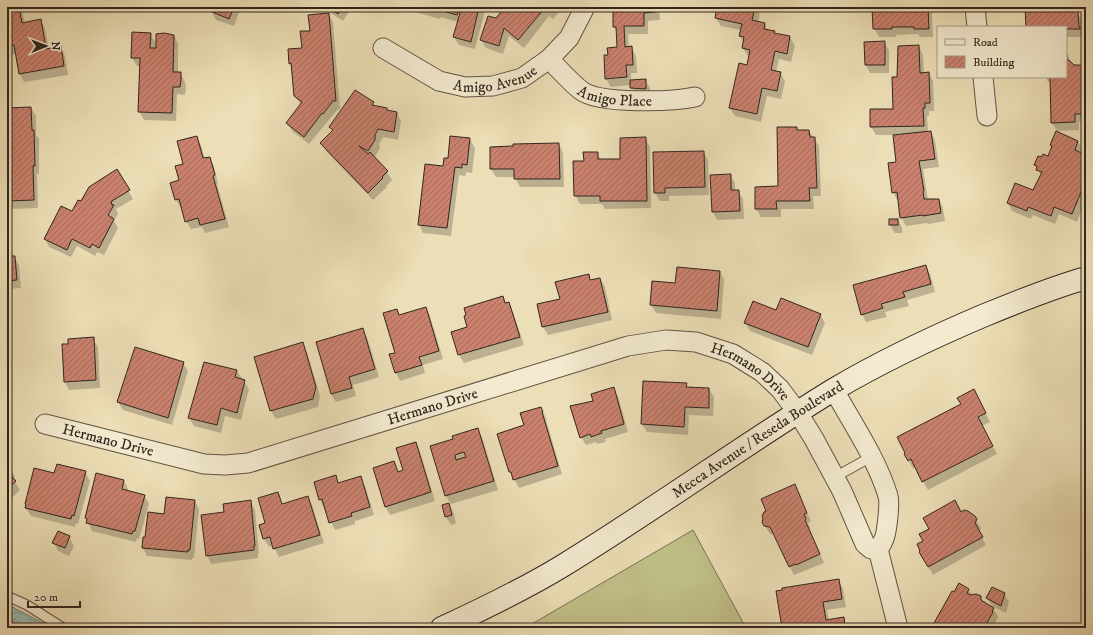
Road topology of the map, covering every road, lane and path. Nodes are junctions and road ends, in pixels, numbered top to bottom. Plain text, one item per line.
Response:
1 (585, 7) edge
2 (975, 7) edge
3 (977, 26) edge
4 (383, 48) dead end
5 (549, 59) junction
6 (983, 78) edge
7 (695, 98) dead end
8 (987, 116) dead end
9 (1086, 278) edge
10 (834, 390) junction
11 (798, 413) junction
12 (45, 424) dead end
13 (871, 457) junction
14 (835, 477) junction
15 (878, 549) junction
16 (7, 596) edge
17 (7, 624) edge
18 (14, 628) edge
19 (63, 628) edge
20 (442, 628) edge
21 (898, 628) edge

1 - 5 street, Amigo Avenue
2 - 3 street
4 - 5 street, Amigo Avenue
5 - 7 street, Amigo Place
6 - 8 street
9 - 10 main road, Mecca Avenue / Reseda Boulevard
10 - 11 main road, Mecca Avenue / Reseda Boulevard
10 - 13 street
11 - 12 street, Hermano Drive
11 - 14 street, Hermano Drive
11 - 20 main road, Mecca Avenue / Reseda Boulevard
13 - 14 lane
13 - 15 street
14 - 15 street, Hermano Drive
15 - 21 street
16 - 19 lane
17 - 18 lane

